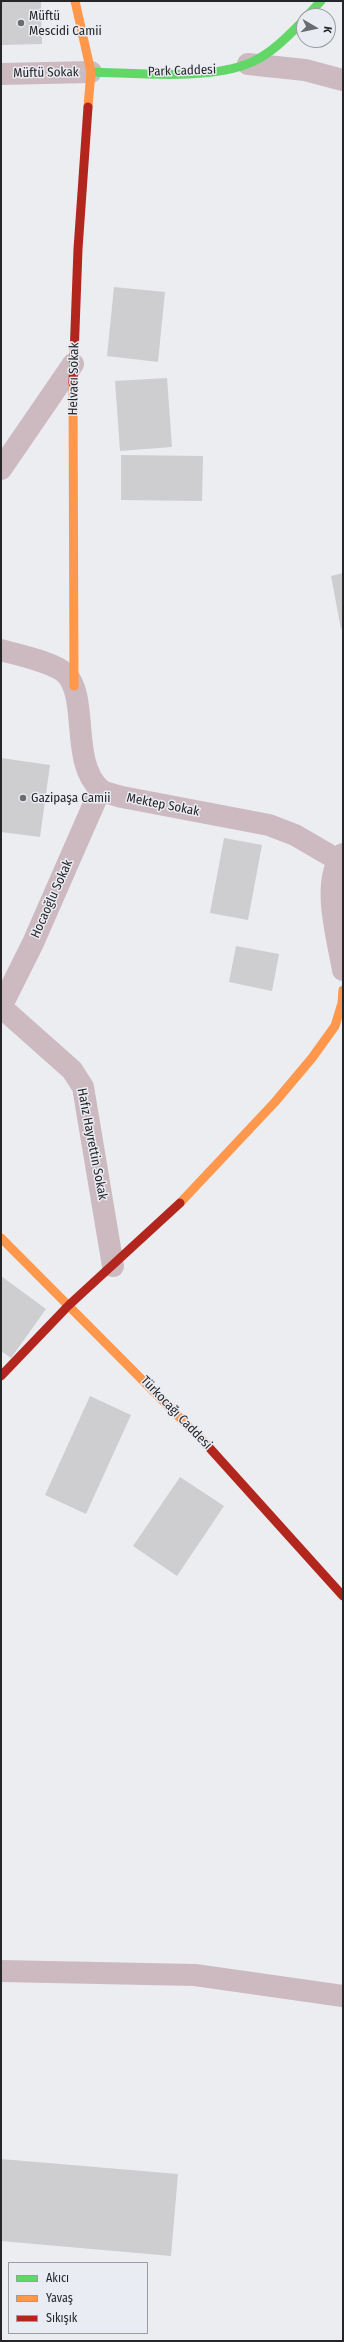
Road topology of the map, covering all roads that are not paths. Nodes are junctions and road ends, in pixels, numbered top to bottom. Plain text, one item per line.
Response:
1 (75, 1) edge
2 (296, 27) edge
3 (248, 64) junction
4 (91, 72) junction
5 (1, 74) edge
6 (343, 80) edge
7 (73, 364) junction
8 (1, 469) edge
9 (1, 650) edge
10 (74, 686) junction
11 (100, 790) junction
12 (340, 857) edge
13 (343, 970) edge
14 (343, 990) edge
15 (342, 1003) edge
16 (1, 1007) edge
17 (1, 1238) edge
18 (113, 1266) junction
19 (69, 1305) junction
20 (1, 1376) edge
21 (343, 1596) edge
22 (1, 1971) edge
23 (343, 1996) edge

1 - 4 street, Helvacı Sokak
2 - 3 street, Park Caddesi
3 - 4 street, Park Caddesi
3 - 6 street
4 - 5 street, Müftü Sokak
4 - 7 street, Helvacı Sokak
7 - 8 street
7 - 10 street, Helvacı Sokak
9 - 10 street
10 - 11 street
11 - 12 street, Mektep Sokak
11 - 16 street, Hocaoğlu Sokak
12 - 13 street
14 - 15 street
15 - 18 street
16 - 18 street, Hafız Hayrettin Sokak
17 - 19 street, Türkocağı Caddesi
18 - 19 street
19 - 20 street
19 - 21 street, Türkocağı Caddesi
22 - 23 street

